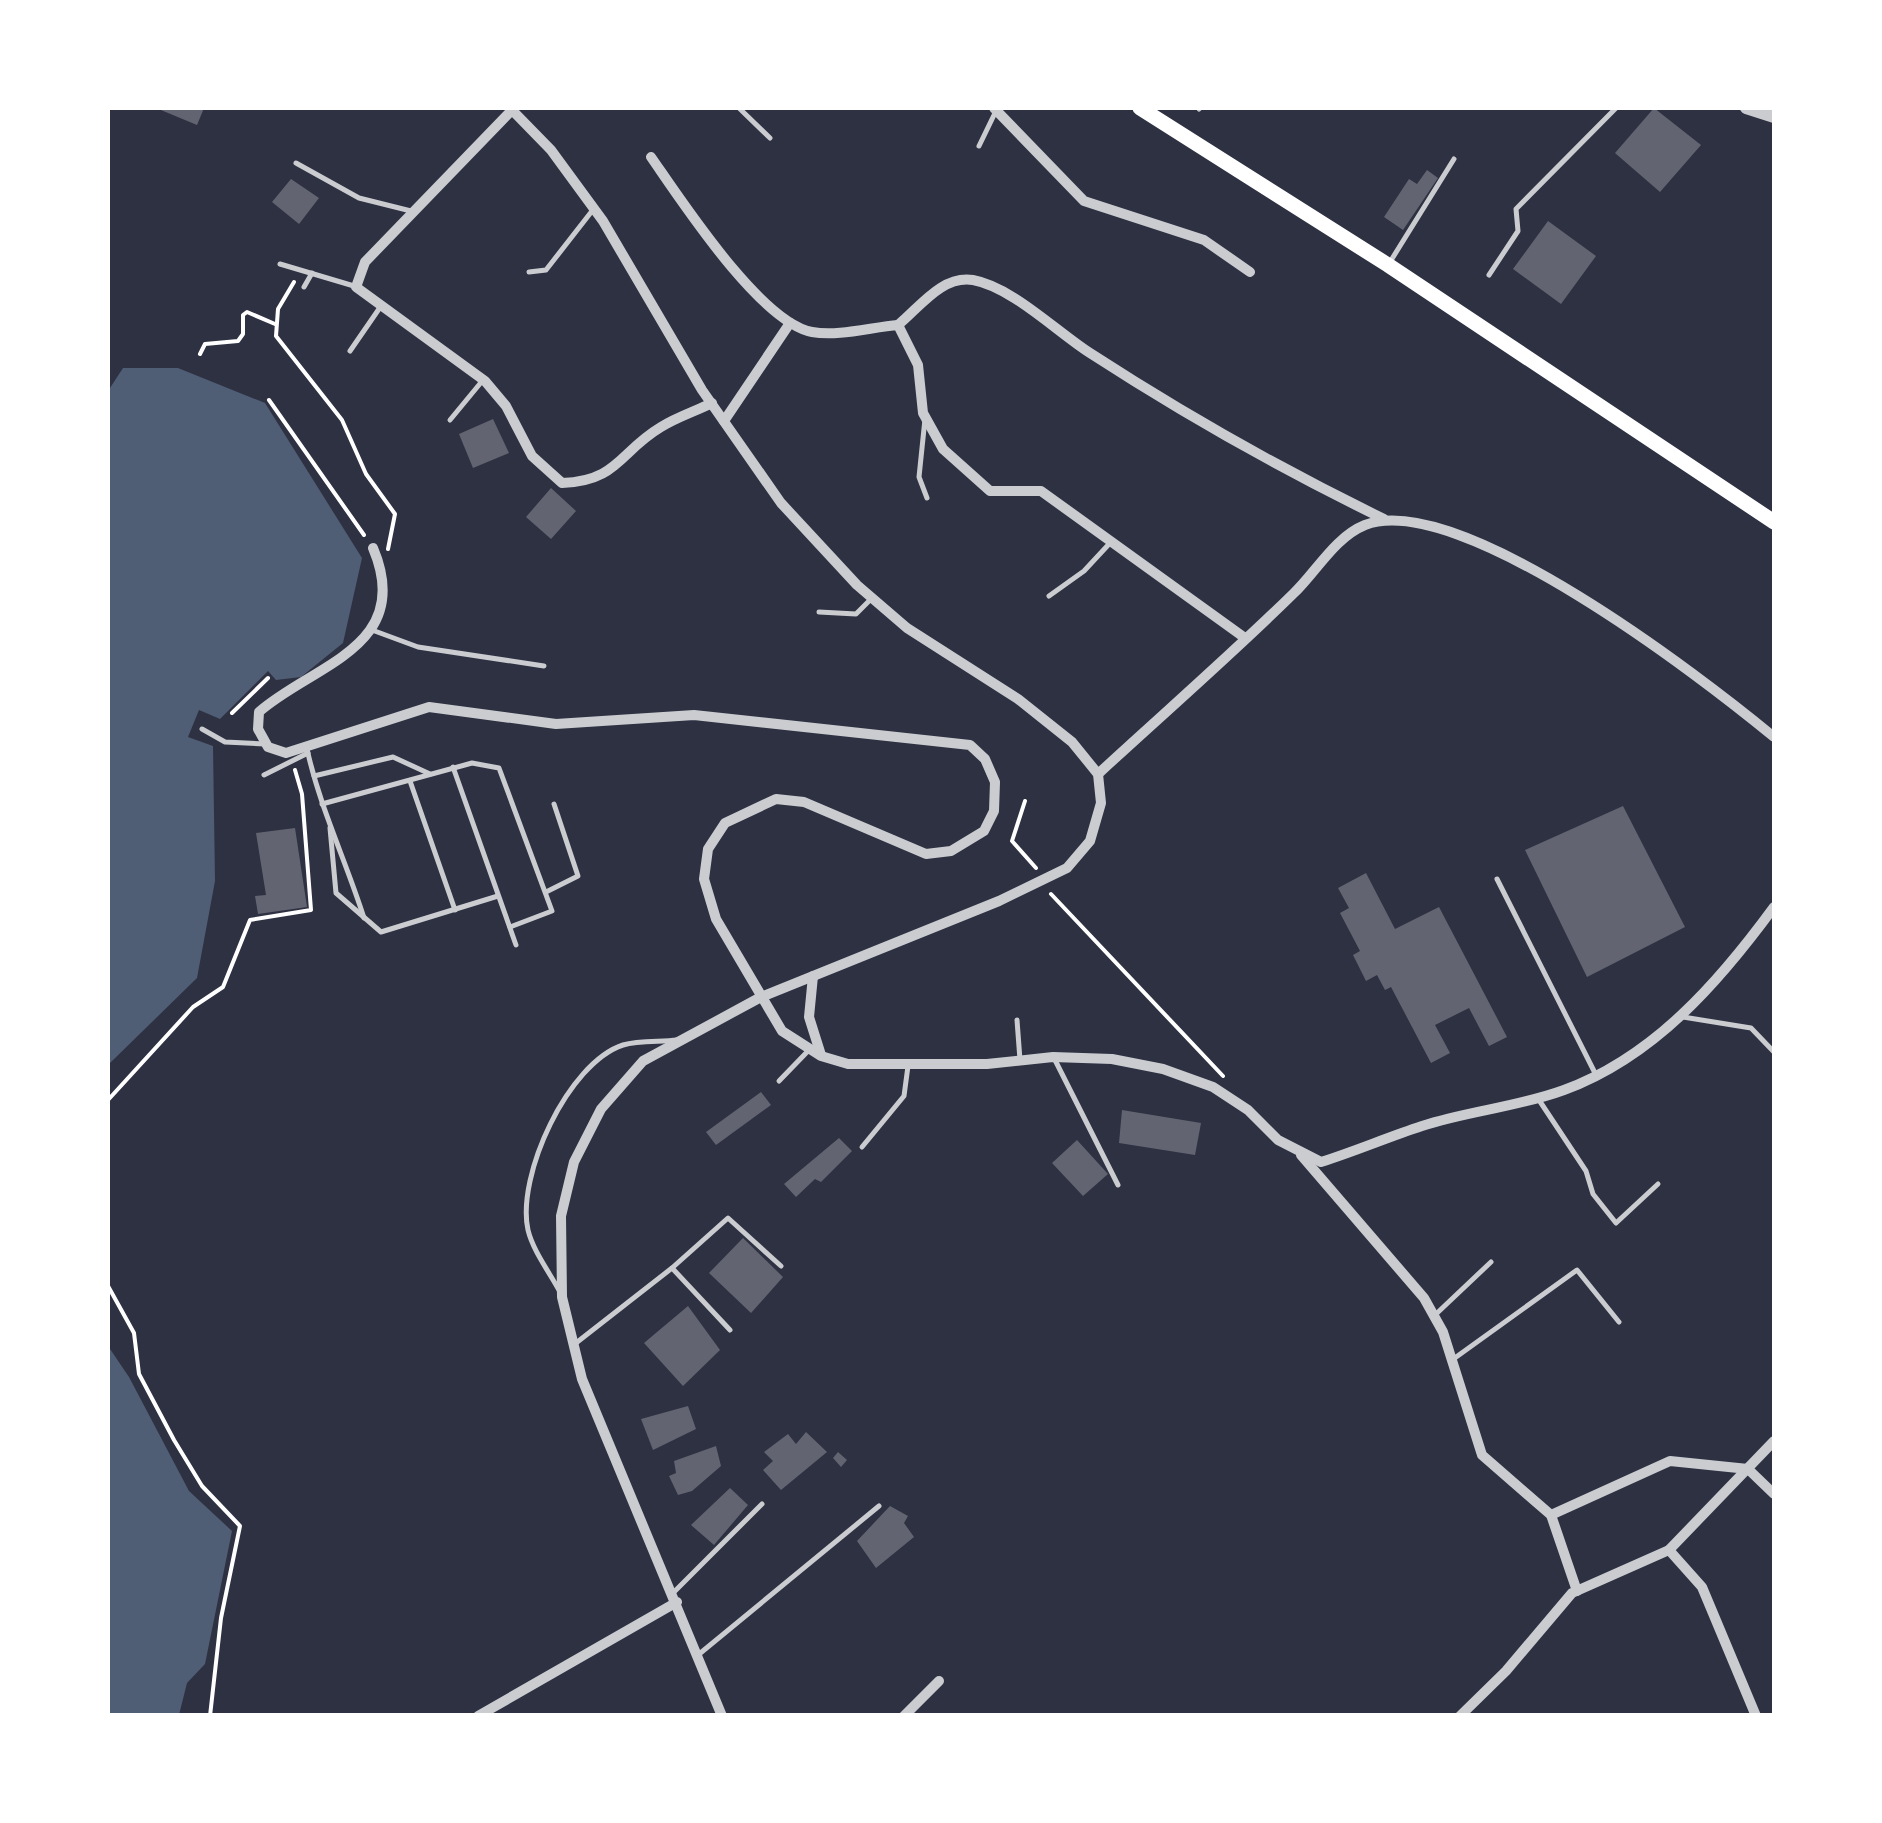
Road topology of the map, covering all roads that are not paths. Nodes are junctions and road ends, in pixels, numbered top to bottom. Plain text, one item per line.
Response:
1 (738, 108) edge
2 (995, 108) edge
3 (1140, 108) edge
4 (1616, 108) edge
5 (1746, 108) edge
6 (514, 110) edge
7 (1774, 117) edge
8 (770, 138) dead end
9 (980, 146) dead end
10 (651, 157) dead end
11 (1454, 158) dead end
12 (296, 163) dead end
13 (594, 208) junction
14 (411, 211) junction
15 (280, 264) dead end
16 (1388, 265) junction
17 (529, 272) dead end
18 (1250, 272) dead end
19 (312, 273) junction
20 (1490, 276) dead end
21 (304, 287) dead end
22 (356, 287) junction
23 (381, 306) junction
24 (790, 324) junction
25 (898, 325) junction
26 (350, 352) dead end
27 (483, 379) junction
28 (712, 404) junction
29 (926, 417) junction
30 (450, 420) dead end
31 (724, 421) junction
32 (927, 498) dead end
33 (1385, 519) junction
34 (1774, 522) edge
35 (1111, 541) junction
36 (373, 548) road end
37 (1049, 596) dead end
38 (872, 598) junction
39 (819, 612) dead end
40 (371, 630) junction
41 (1246, 638) junction
42 (544, 666) dead end
43 (202, 729) dead end
44 (1774, 736) edge
45 (265, 744) junction
46 (307, 749) junction
47 (453, 767) junction
48 (430, 774) junction
49 (1098, 774) junction
50 (264, 775) dead end
51 (314, 776) junction
52 (410, 779) junction
53 (322, 804) junction
54 (554, 804) dead end
55 (330, 828) junction
56 (1497, 880) dead end
57 (546, 892) junction
58 (498, 896) junction
59 (1774, 907) edge
60 (455, 910) junction
61 (365, 921) junction
62 (510, 927) junction
63 (516, 945) dead end
64 (814, 976) junction
65 (761, 997) junction
66 (1681, 1017) junction
67 (1017, 1020) dead end
68 (680, 1039) junction
69 (809, 1050) junction
70 (1774, 1052) edge
71 (822, 1056) junction
72 (1053, 1057) junction
73 (1020, 1060) junction
74 (908, 1066) junction
75 (1596, 1074) junction
76 (780, 1081) dead end
77 (1538, 1097) junction
78 (862, 1147) dead end
79 (1301, 1155) junction
80 (1118, 1184) dead end
81 (1658, 1184) dead end
82 (1491, 1262) dead end
83 (781, 1266) dead end
84 (672, 1268) junction
85 (562, 1297) junction
86 (1434, 1316) junction
87 (1619, 1322) dead end
88 (730, 1330) dead end
89 (574, 1345) junction
90 (1452, 1360) junction
91 (1774, 1440) edge
92 (1748, 1469) junction
93 (1774, 1494) edge
94 (762, 1504) dead end
95 (879, 1506) dead end
96 (1551, 1515) junction
97 (1669, 1550) junction
98 (1577, 1591) junction
99 (675, 1598) junction
100 (698, 1655) junction
101 (939, 1681) dead end
102 (478, 1716) edge
103 (722, 1716) edge
104 (904, 1716) edge
105 (1460, 1716) edge
106 (1756, 1716) edge

1 - 8 lane
2 - 9 lane
2 - 18 street
3 - 16 main road
4 - 20 lane
5 - 7 street
6 - 13 street
6 - 14 street
10 - 24 street
11 - 16 lane
12 - 14 lane
13 - 17 lane
13 - 28 street
14 - 22 street
15 - 19 lane
16 - 34 main road
19 - 21 lane
19 - 22 lane
22 - 23 street
23 - 26 lane
23 - 27 street
24 - 25 street
24 - 31 street
25 - 29 street
25 - 33 street
27 - 28 street
27 - 30 lane
28 - 31 street
29 - 32 lane
29 - 35 street
31 - 38 street
33 - 41 street
33 - 44 street
35 - 37 lane
35 - 41 street
36 - 40 street
38 - 39 lane
38 - 49 street
40 - 42 lane
40 - 45 street
41 - 49 street
43 - 45 lane
45 - 46 street
46 - 50 lane
46 - 51 lane
46 - 65 street
47 - 48 lane
47 - 57 lane
47 - 58 lane
48 - 51 lane
48 - 52 lane
49 - 64 street
51 - 53 lane
52 - 53 lane
52 - 60 lane
53 - 55 lane
54 - 57 lane
55 - 61 lane
55 - 61 lane
56 - 75 lane
57 - 62 lane
58 - 60 lane
58 - 62 lane
59 - 66 street
60 - 61 lane
62 - 63 lane
64 - 65 street
64 - 71 street
65 - 68 street
65 - 69 street
66 - 70 lane
66 - 75 street
67 - 73 lane
68 - 85 street
68 - 85 lane
69 - 71 street
69 - 76 lane
71 - 74 street
72 - 73 street
72 - 79 street
72 - 80 lane
73 - 74 street
74 - 78 lane
75 - 77 street
77 - 79 street
77 - 81 lane
79 - 86 street
82 - 86 lane
83 - 84 lane
84 - 88 lane
84 - 89 lane
85 - 89 street
86 - 90 street
87 - 90 lane
89 - 99 street
90 - 96 street
91 - 92 street
92 - 93 street
92 - 96 street
92 - 97 street
94 - 99 lane
95 - 100 lane
96 - 98 street
97 - 98 street
97 - 106 street
98 - 105 street
99 - 100 street
99 - 102 street
100 - 103 street
101 - 104 street

